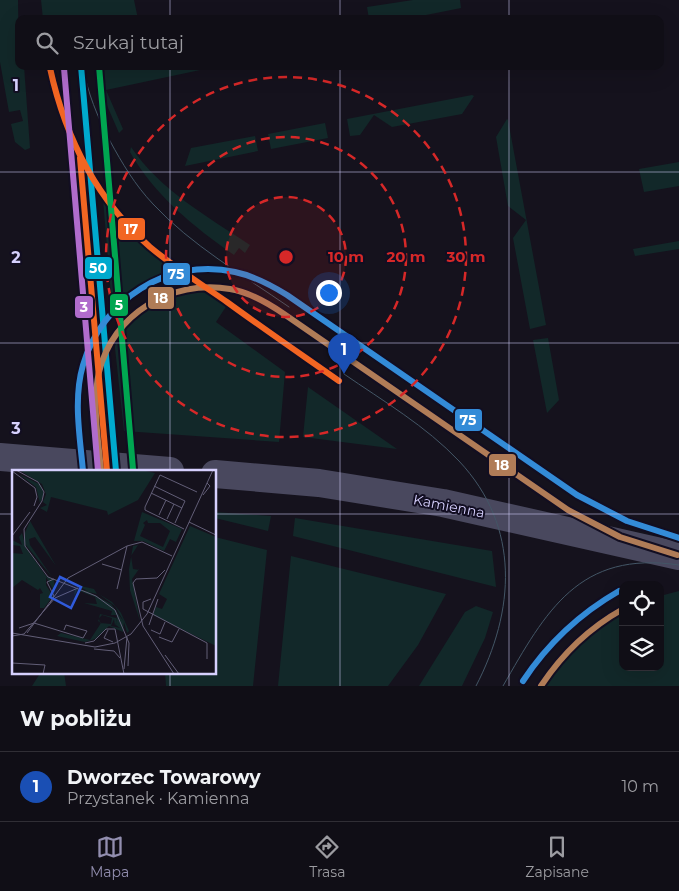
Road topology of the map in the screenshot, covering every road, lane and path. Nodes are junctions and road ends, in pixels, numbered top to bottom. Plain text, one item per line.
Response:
1 (0, 457) edge
2 (158, 470) edge
3 (216, 474) edge
4 (679, 556) edge

1 - 2 street
3 - 4 street, Kamienna

